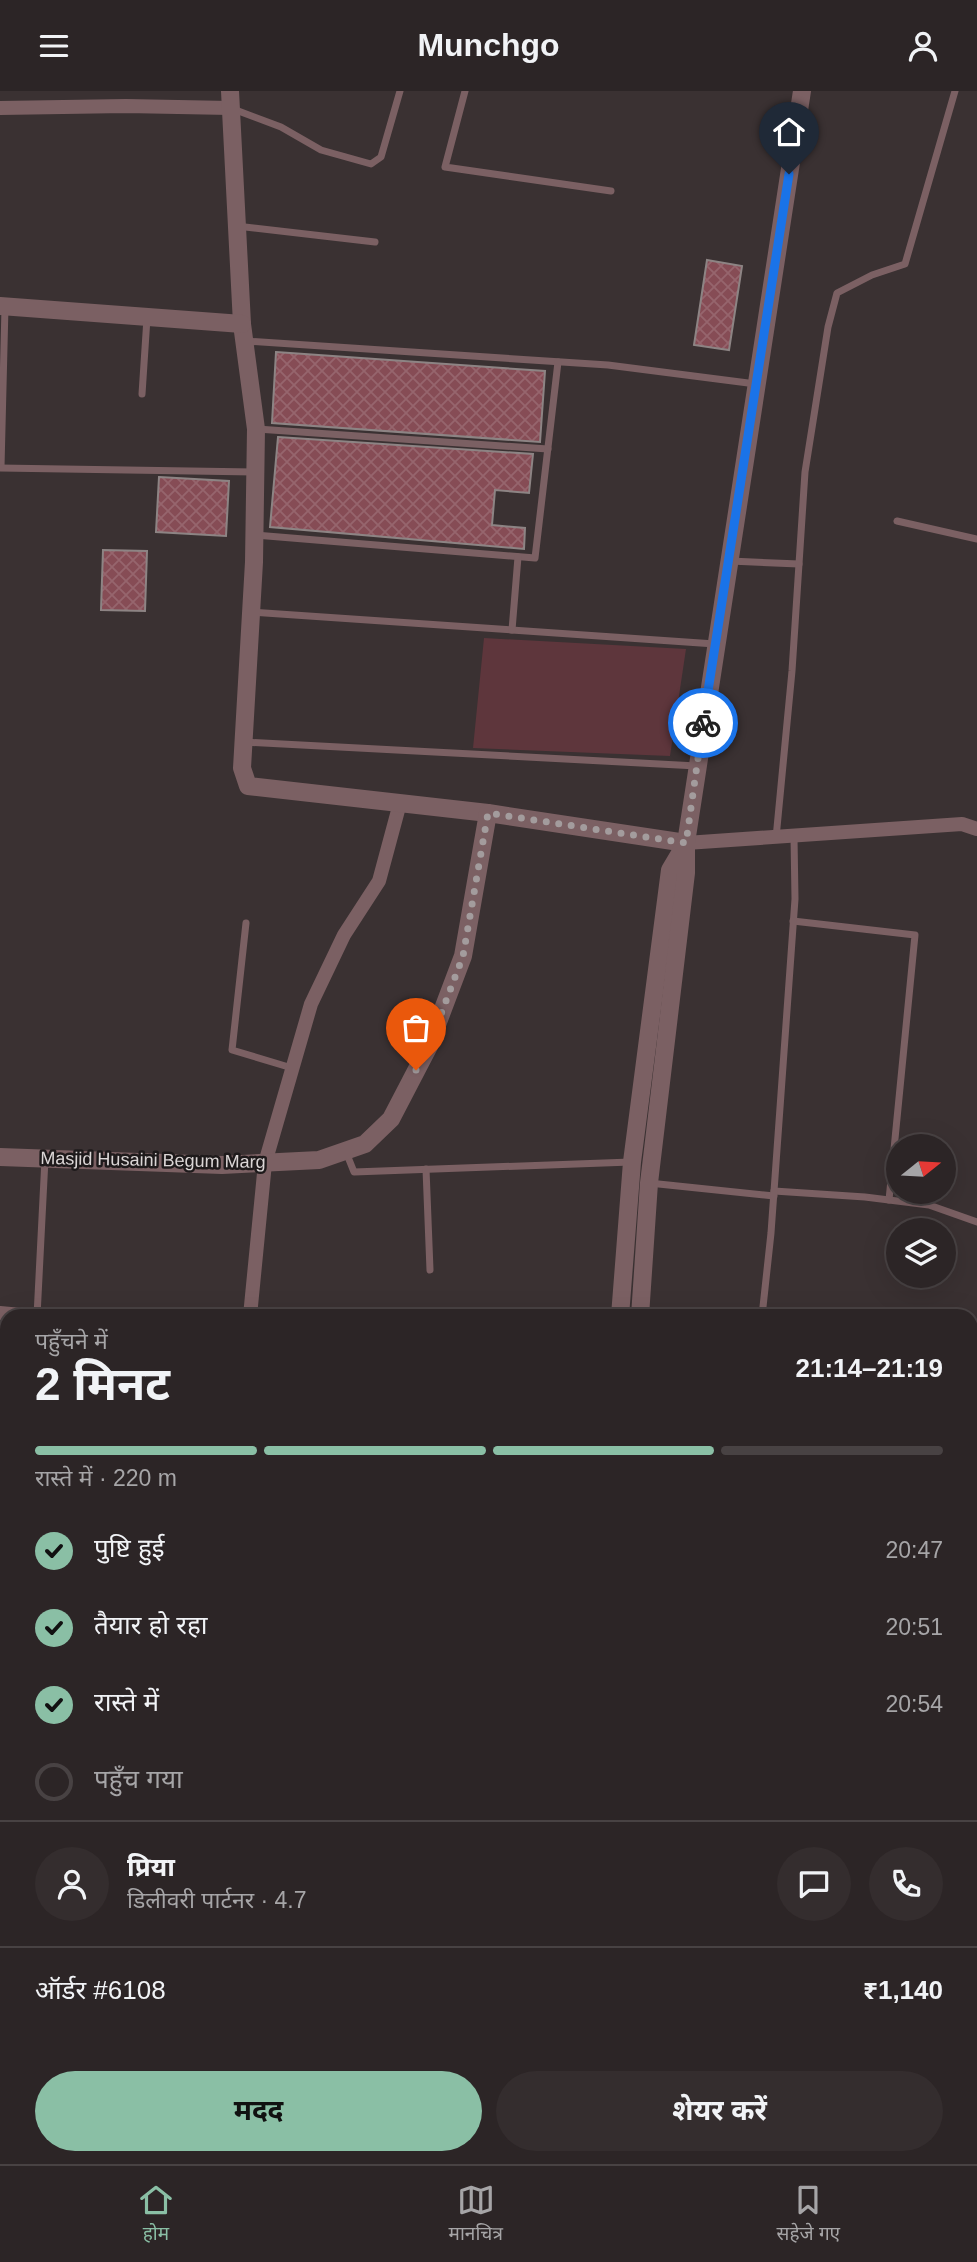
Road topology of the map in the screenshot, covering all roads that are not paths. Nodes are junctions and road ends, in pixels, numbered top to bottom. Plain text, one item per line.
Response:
1 (400, 91) edge
2 (465, 91) edge
3 (802, 91) edge
4 (955, 91) edge
5 (230, 100) edge
6 (0, 108) edge
7 (611, 191) dead end
8 (236, 226) junction
9 (375, 242) dead end
10 (2, 306) edge
11 (147, 317) junction
12 (243, 333) junction
13 (558, 362) junction
14 (756, 384) junction
15 (142, 394) dead end
16 (256, 429) junction
17 (548, 450) junction
18 (0, 468) edge
19 (255, 472) junction
20 (897, 521) dead end
21 (255, 535) junction
22 (977, 539) edge
23 (518, 557) junction
24 (729, 561) junction
25 (799, 565) junction
26 (251, 611) junction
27 (512, 630) junction
28 (716, 645) junction
29 (243, 742) junction
30 (697, 766) junction
31 (400, 803) junction
32 (488, 813) junction
33 (977, 829) edge
34 (794, 837) junction
35 (776, 838) junction
36 (686, 843) junction
37 (793, 921) junction
38 (246, 923) dead end
39 (292, 1069) junction
40 (895, 1134) edge
41 (346, 1151) junction
42 (0, 1157) edge
43 (45, 1159) junction
44 (632, 1162) junction
45 (265, 1163) junction
46 (426, 1169) junction
47 (649, 1183) junction
48 (774, 1193) junction
49 (886, 1200) edge
50 (921, 1204) edge
51 (977, 1222) edge
52 (430, 1270) dead end
53 (34, 1309) edge
54 (251, 1309) edge
55 (621, 1309) edge
56 (640, 1309) edge
57 (763, 1309) edge

1 - 5 lane
2 - 7 lane
3 - 14 street
4 - 25 lane
5 - 6 street
5 - 8 street
8 - 9 lane
8 - 12 street
10 - 11 street
10 - 18 lane
11 - 12 street
11 - 15 lane
12 - 13 lane
12 - 16 street
13 - 14 lane
13 - 17 lane
14 - 24 street
16 - 17 lane
16 - 19 street
17 - 23 lane
18 - 19 lane
19 - 21 street
20 - 22 lane
21 - 23 lane
21 - 26 street
23 - 27 lane
24 - 25 lane
24 - 28 street
25 - 35 lane
26 - 27 lane
26 - 29 street
27 - 28 lane
28 - 30 street
29 - 30 lane
29 - 31 street
30 - 36 street
31 - 32 street
31 - 39 street
32 - 36 street
32 - 41 street, Masjid Husaini Begum Marg
33 - 34 street
34 - 35 street
34 - 37 lane
35 - 36 street
36 - 44 street
36 - 47 street
37 - 40 lane
37 - 48 lane
38 - 39 lane
39 - 45 street
41 - 45 street, Masjid Husaini Begum Marg
41 - 46 lane
42 - 43 street, Masjid Husaini Begum Marg
43 - 45 street, Masjid Husaini Begum Marg
43 - 53 lane
44 - 46 lane
44 - 55 street
45 - 54 street
46 - 52 lane
47 - 48 lane
47 - 56 street
48 - 49 lane
48 - 57 lane
50 - 51 lane

